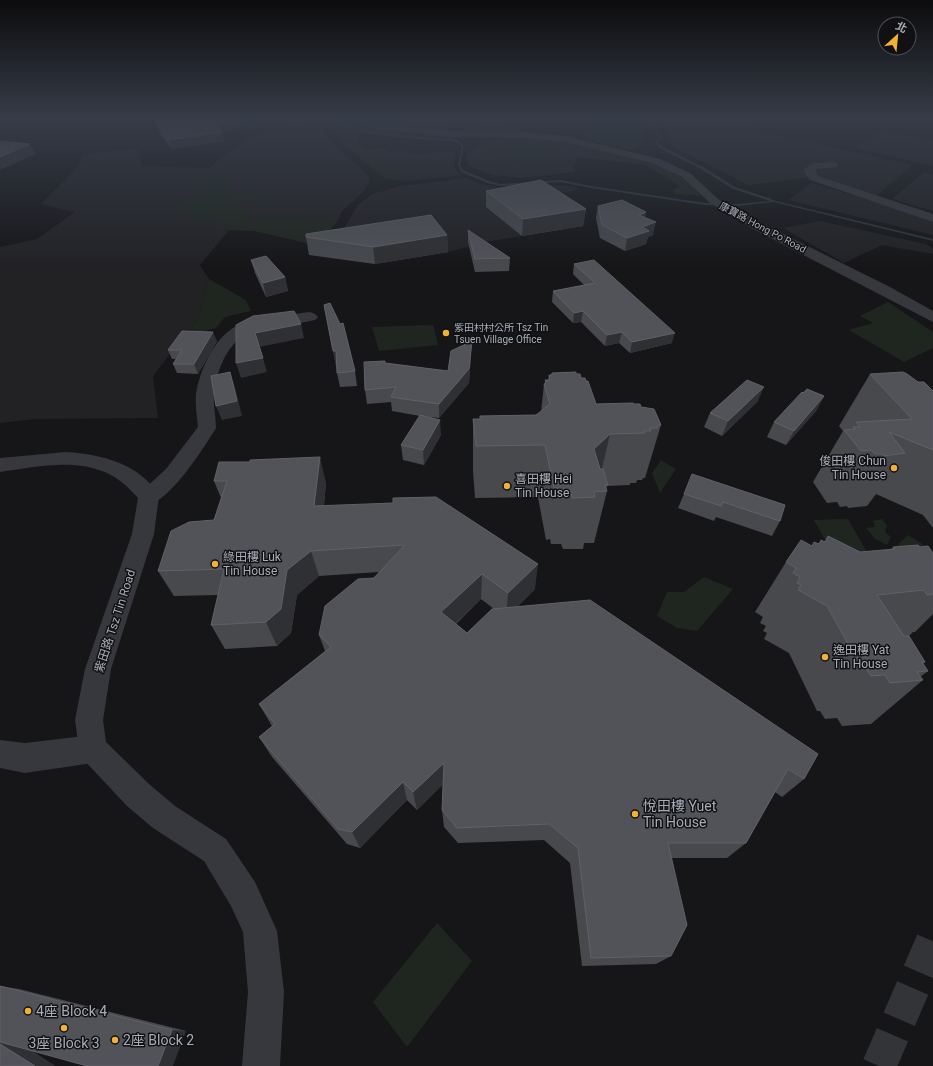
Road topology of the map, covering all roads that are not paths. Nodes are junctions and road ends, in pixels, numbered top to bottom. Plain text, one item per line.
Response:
1 (671, 168) edge
2 (811, 168) edge
3 (933, 218) edge
4 (310, 317) dead end
5 (933, 317) edge
6 (0, 465) edge
7 (149, 496) junction
8 (93, 750) junction
9 (0, 754) edge
10 (260, 1066) edge

1 - 5 street, 康寶路 Hong Po Road
2 - 3 street
4 - 7 street
6 - 7 street
7 - 8 street, 紫田路 Tsz Tin Road
8 - 9 street
8 - 10 street

